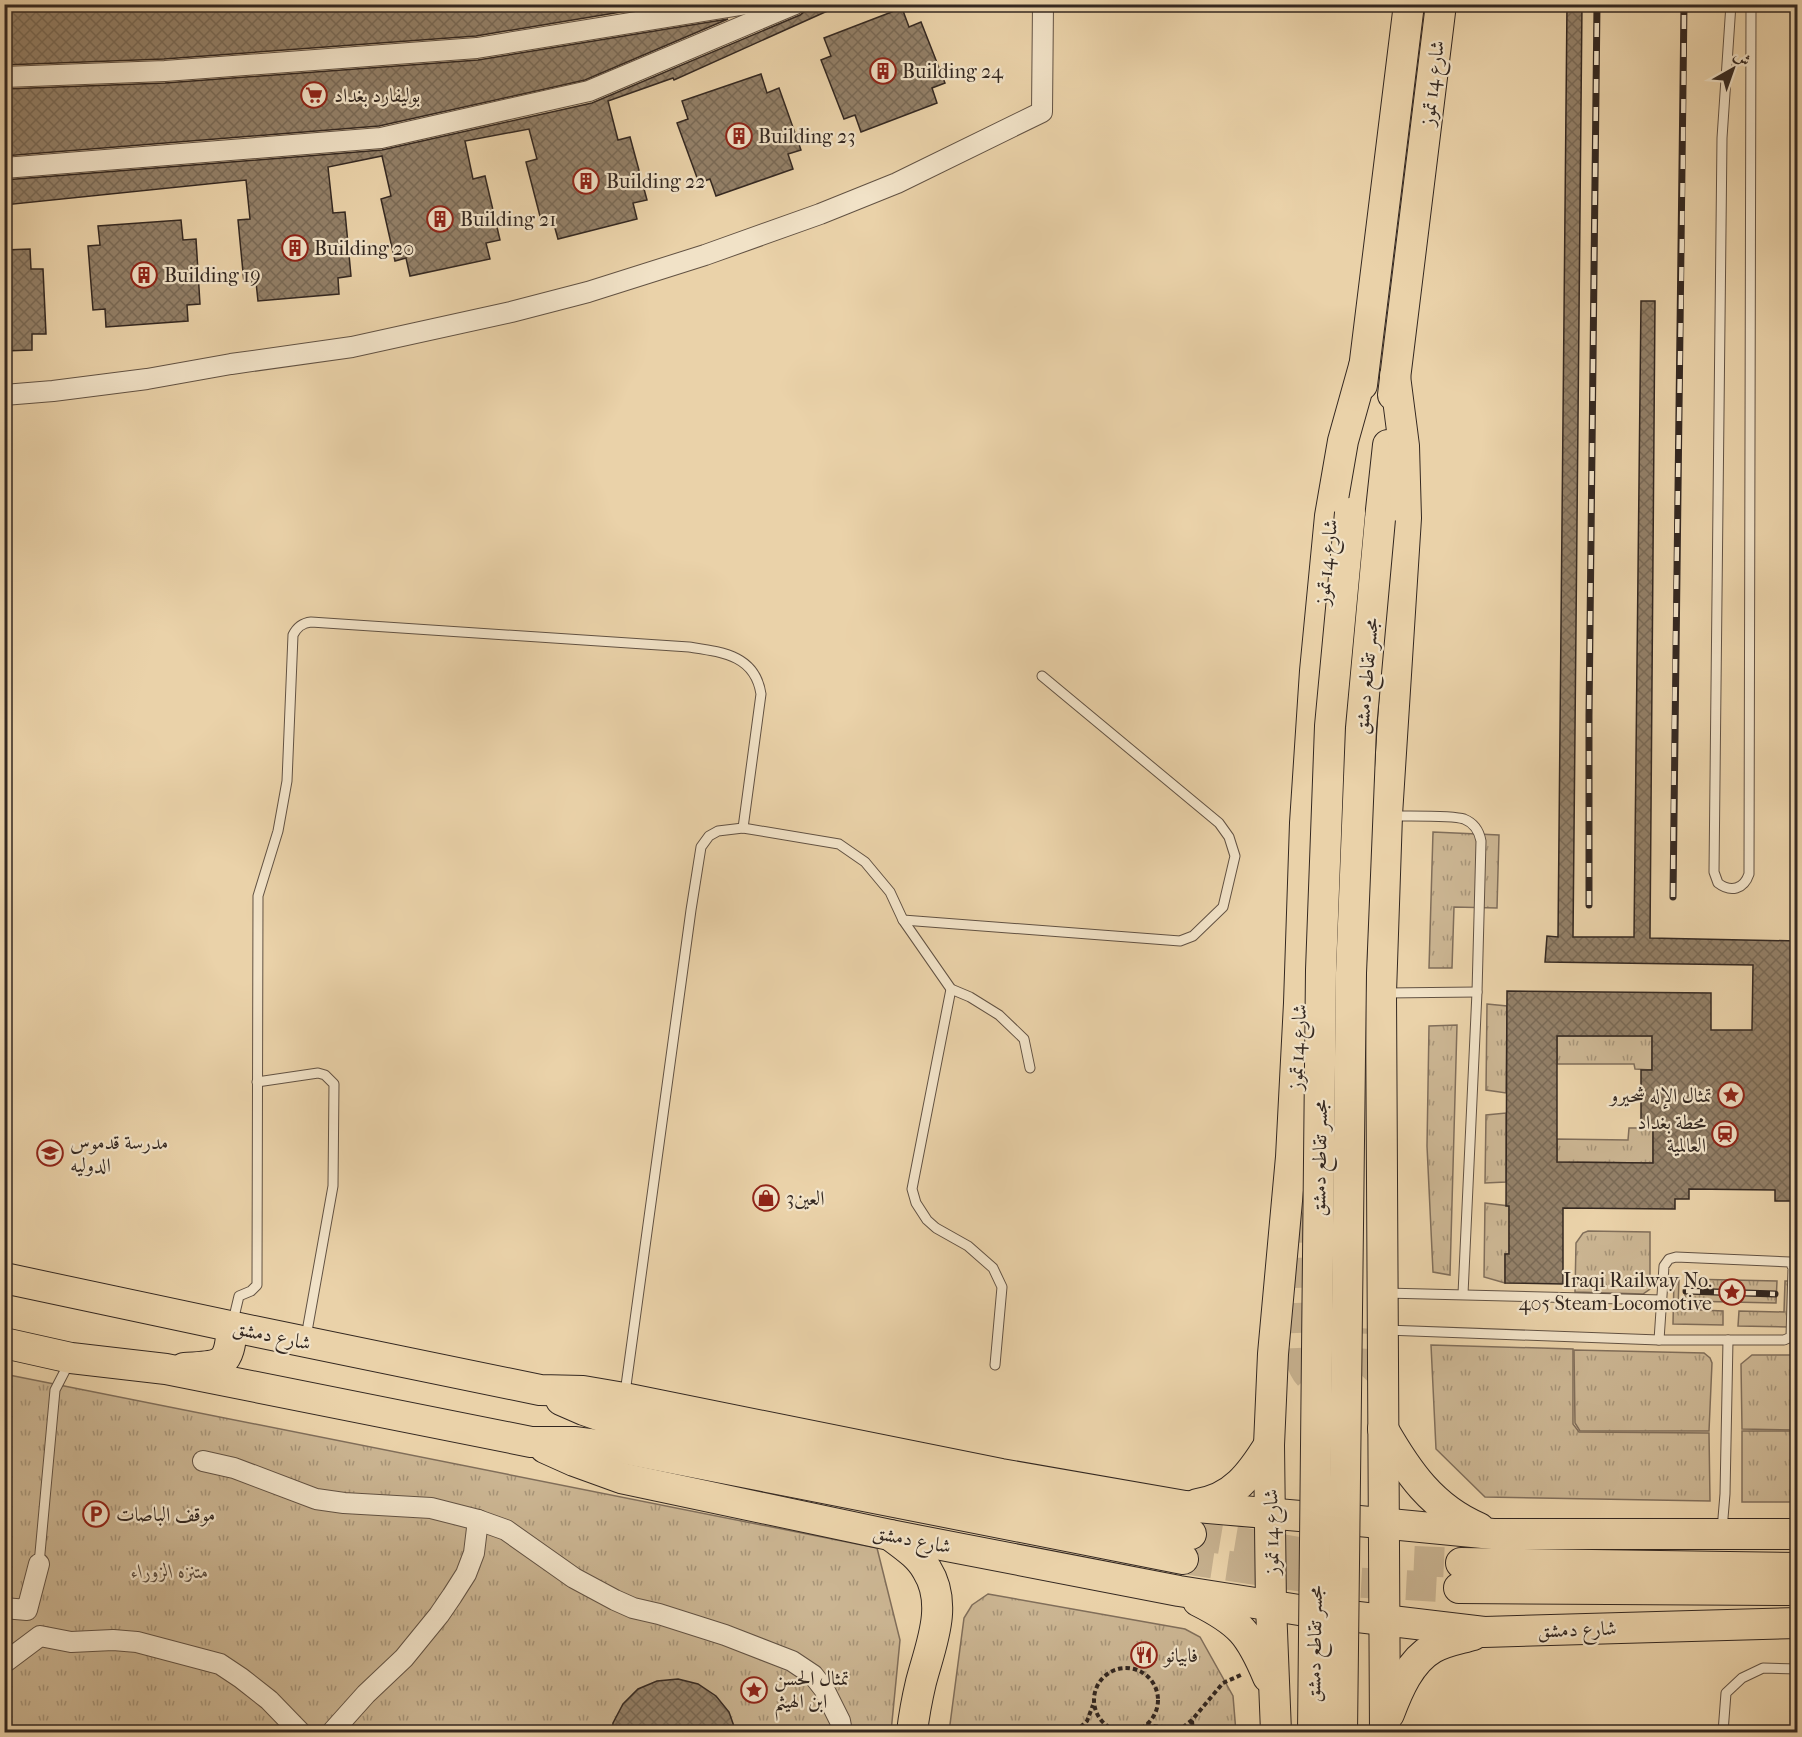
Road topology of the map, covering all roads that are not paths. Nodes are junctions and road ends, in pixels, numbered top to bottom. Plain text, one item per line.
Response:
1 (747, 4) edge
2 (795, 4) edge
3 (1043, 4) edge
4 (1409, 4) edge
5 (1441, 4) edge
6 (1731, 4) edge
7 (1751, 4) edge
8 (4, 77) edge
9 (4, 168) edge
10 (1364, 366) junction
11 (1395, 376) junction
12 (4, 395) edge
13 (1350, 513) joint
14 (1380, 519) joint
15 (1042, 676) dead end
16 (1387, 815) junction
17 (743, 828) junction
18 (903, 920) junction
19 (951, 989) junction
20 (1477, 992) junction
21 (1381, 993) junction
22 (1030, 1068) dead end
23 (257, 1083) junction
24 (4, 1278) edge
25 (1382, 1293) junction
26 (1463, 1294) junction
27 (1795, 1295) edge
28 (1662, 1300) junction
29 (1795, 1321) edge
30 (232, 1327) junction
31 (1383, 1330) junction
32 (1659, 1340) junction
33 (1728, 1340) junction
34 (305, 1342) junction
35 (4, 1343) edge
36 (71, 1358) junction
37 (995, 1365) dead end
38 (166, 1370) junction
39 (540, 1390) junction
40 (624, 1398) junction
41 (1383, 1428) junction
42 (531, 1442) junction
43 (1269, 1445) junction
44 (203, 1461) dead end
45 (1285, 1515) junction
46 (478, 1520) junction
47 (1371, 1522) junction
48 (1186, 1533) junction
49 (1493, 1534) junction
50 (1797, 1534) edge
51 (890, 1535) junction
52 (1721, 1535) junction
53 (39, 1564) joint
54 (1797, 1568) edge
55 (1797, 1590) edge
56 (1179, 1591) junction
57 (4, 1608) edge
58 (1285, 1608) junction
59 (27, 1610) junction
60 (1371, 1618) junction
61 (1797, 1623) edge
62 (1484, 1632) junction
63 (40, 1636) junction
64 (4, 1664) edge
65 (1797, 1669) edge
66 (1268, 1678) junction
67 (1385, 1727) edge
68 (300, 1732) edge
69 (332, 1732) edge
70 (842, 1732) edge
71 (912, 1732) edge
72 (1276, 1732) edge
73 (1313, 1732) edge
74 (1342, 1732) edge
75 (1724, 1732) edge

1 - 8 street
2 - 9 street
3 - 12 street
4 - 10 main road, شارع 14 تموز
5 - 11 main road, شارع 14 تموز
6 - 7 lane
10 - 13 main road, شارع 14 تموز
10 - 43 main road, شارع 14 تموز
11 - 14 main road, شارع 14 تموز
11 - 16 main road, شارع 14 تموز
13 - 73 main road, مجسر تقاطع دمشق, bridge
14 - 74 main road, مجسر تقاطع دمشق, bridge
15 - 18 lane
16 - 20 lane
16 - 21 main road, شارع 14 تموز
17 - 18 lane
17 - 23 lane
17 - 40 lane
18 - 19 lane
19 - 22 lane
19 - 37 lane
20 - 21 lane
20 - 26 lane
21 - 25 main road, شارع 14 تموز
23 - 30 lane
23 - 34 lane
24 - 30 main road, شارع دمشق
25 - 26 lane
25 - 31 main road, شارع 14 تموز
26 - 28 lane
27 - 28 lane
27 - 29 lane
28 - 32 lane
29 - 33 lane
30 - 34 main road, شارع دمشق
30 - 38 main road
31 - 32 lane
31 - 41 main road, شارع 14 تموز
32 - 33 lane
33 - 52 lane
34 - 39 main road, شارع دمشق
35 - 36 main road, شارع دمشق
36 - 38 main road, شارع دمشق
36 - 53 lane
38 - 42 main road, شارع دمشق
39 - 40 main road, شارع دمشق
39 - 48 main road, شارع دمشق
40 - 48 main road, شارع دمشق
41 - 47 main road, شارع 14 تموز
41 - 49 main road
42 - 48 main road, شارع دمشق
42 - 51 main road, شارع دمشق
43 - 45 main road, شارع 14 تموز
43 - 48 main road
44 - 46 street
45 - 48 main road, شارع دمشق
45 - 58 main road, شارع 14 تموز
46 - 69 street
46 - 70 street
47 - 49 main road
47 - 60 main road, شارع 14 تموز
49 - 52 main road
50 - 52 main road
51 - 56 main road, شارع دمشق
51 - 71 main road
53 - 59 street
54 - 55 main road, شارع دمشق
56 - 58 main road, شارع دمشق
56 - 66 main road
57 - 59 street
58 - 66 main road, شارع 14 تموز
59 - 63 street
60 - 62 main road, شارع دمشق
60 - 67 main road, شارع 14 تموز
61 - 62 main road, شارع دمشق
62 - 67 main road
63 - 64 street
63 - 68 street
65 - 75 lane
66 - 72 main road, شارع 14 تموز

